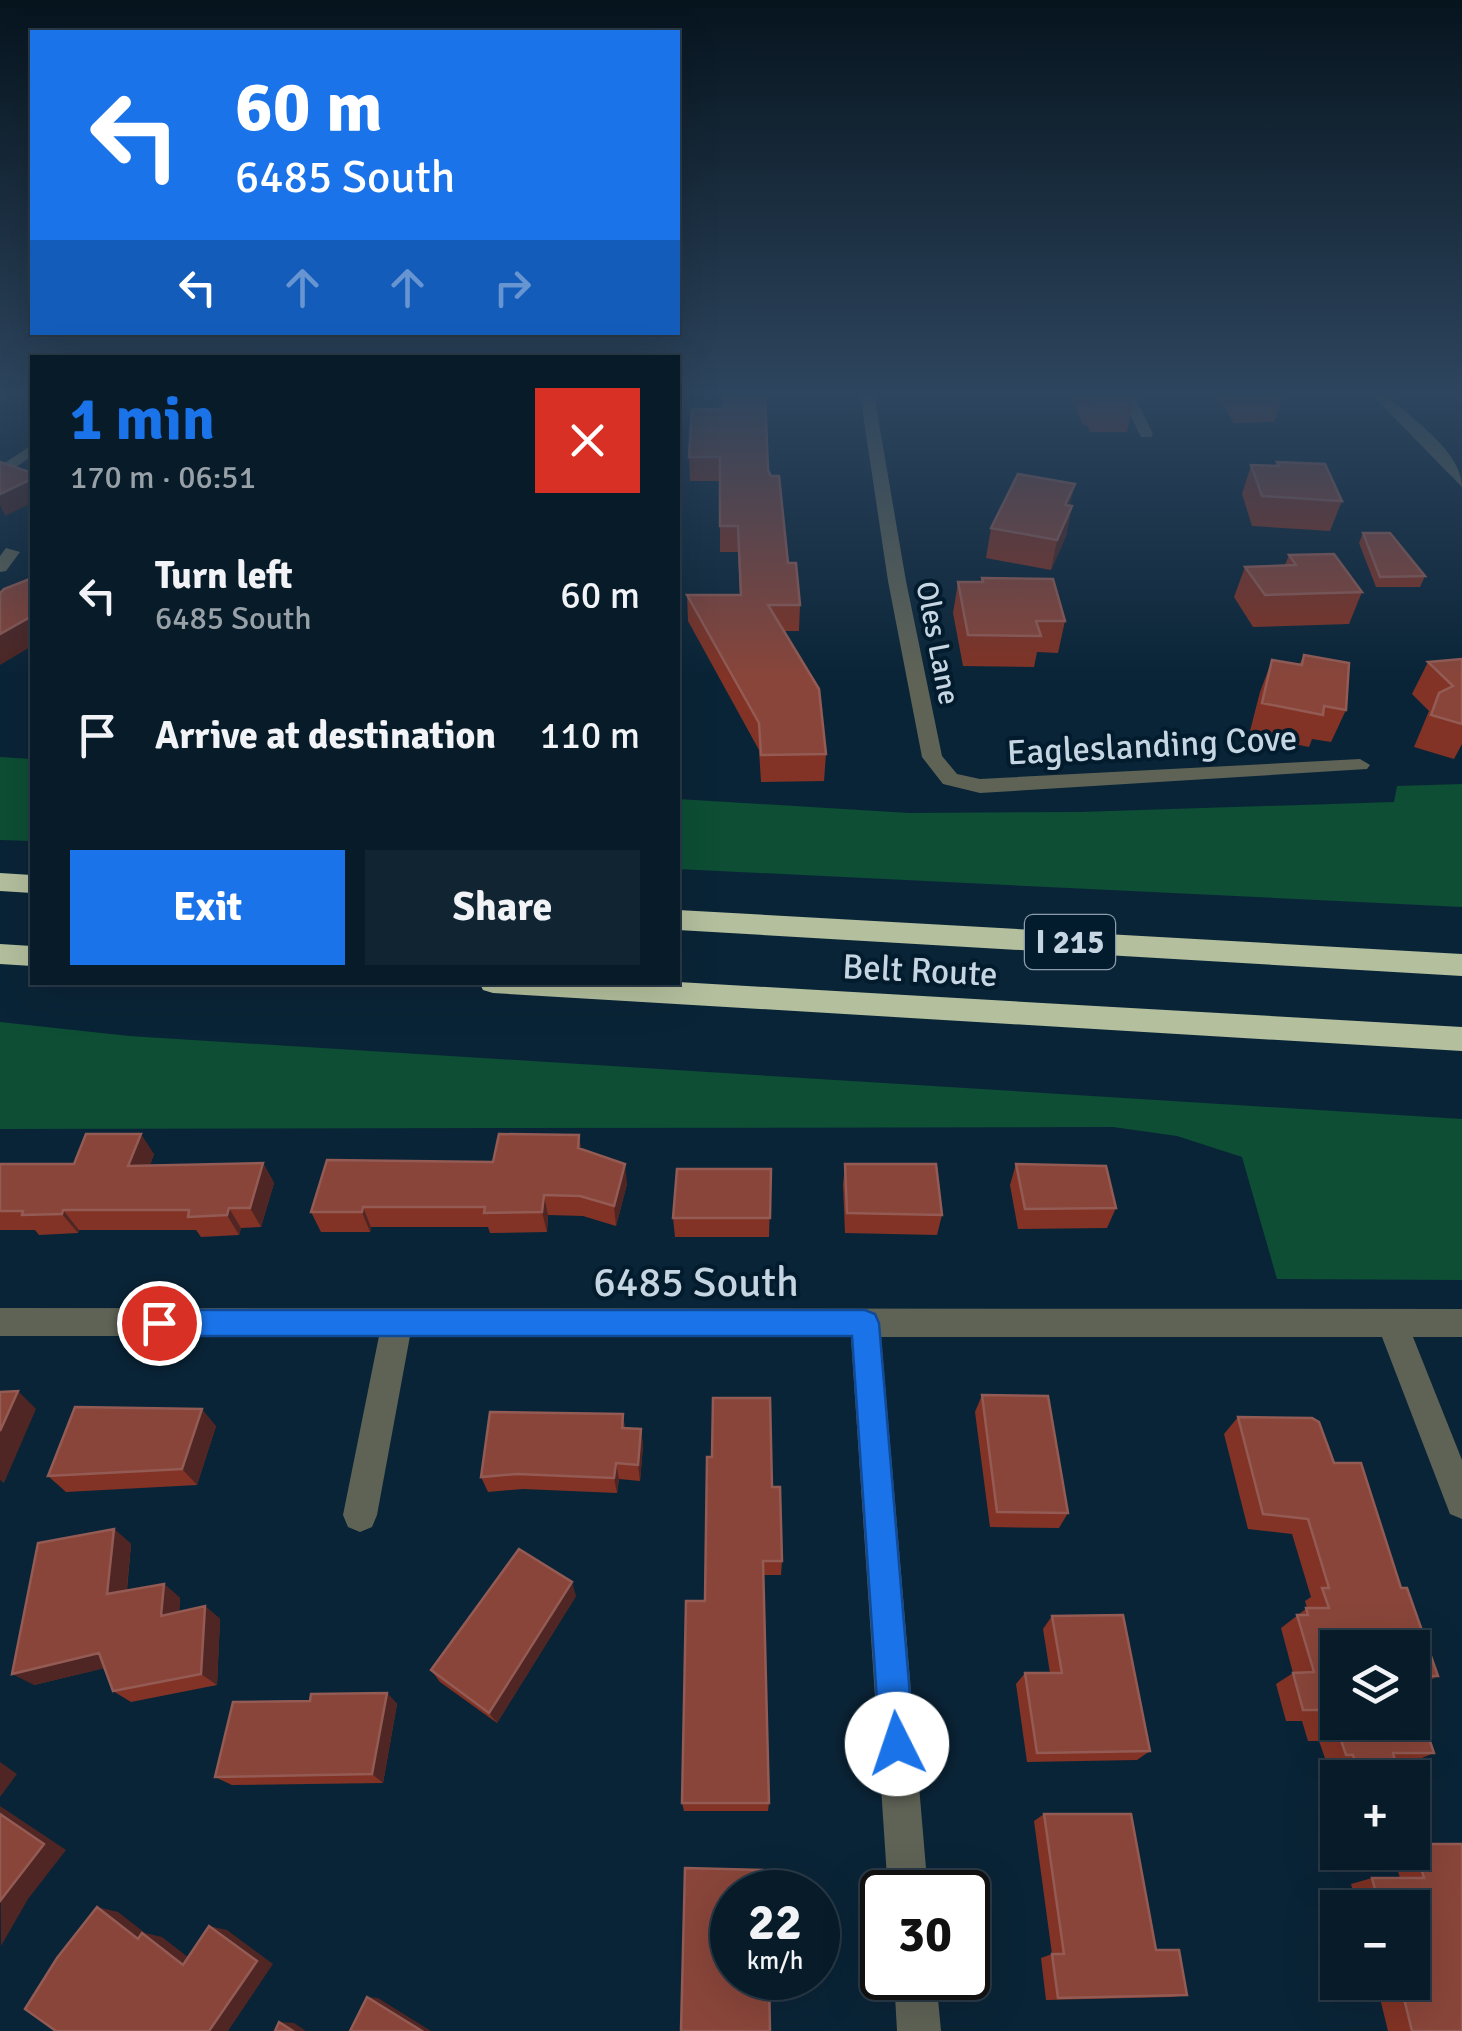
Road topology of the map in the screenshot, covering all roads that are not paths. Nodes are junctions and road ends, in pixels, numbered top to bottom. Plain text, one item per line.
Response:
1 (884, 489) edge
2 (12, 552) dead end
3 (0, 567) edge
4 (1360, 766) dead end
5 (950, 779) joint
6 (0, 882) edge
7 (30, 884) edge
8 (680, 920) edge
9 (0, 954) edge
10 (30, 956) edge
11 (1462, 964) edge
12 (544, 985) edge
13 (1462, 1039) edge
14 (0, 1322) edge
15 (397, 1323) junction
16 (865, 1323) junction
17 (1462, 1323) edge
18 (1392, 1324) junction
19 (1462, 1502) edge
20 (360, 1515) dead end
21 (906, 1870) edge
22 (917, 2000) edge
23 (919, 2031) edge

1 - 5 street, Oles Lane
2 - 3 street
4 - 5 street, Eagleslanding Cove
6 - 7 highway
8 - 11 highway, Belt Route / I 215
9 - 10 highway
12 - 13 highway, Belt Route / I 215
14 - 15 street, 6485 South
15 - 16 street, 6485 South
15 - 20 street
16 - 18 street, 6485 South
16 - 21 street
17 - 18 street, 6485 South
18 - 19 street
22 - 23 street

